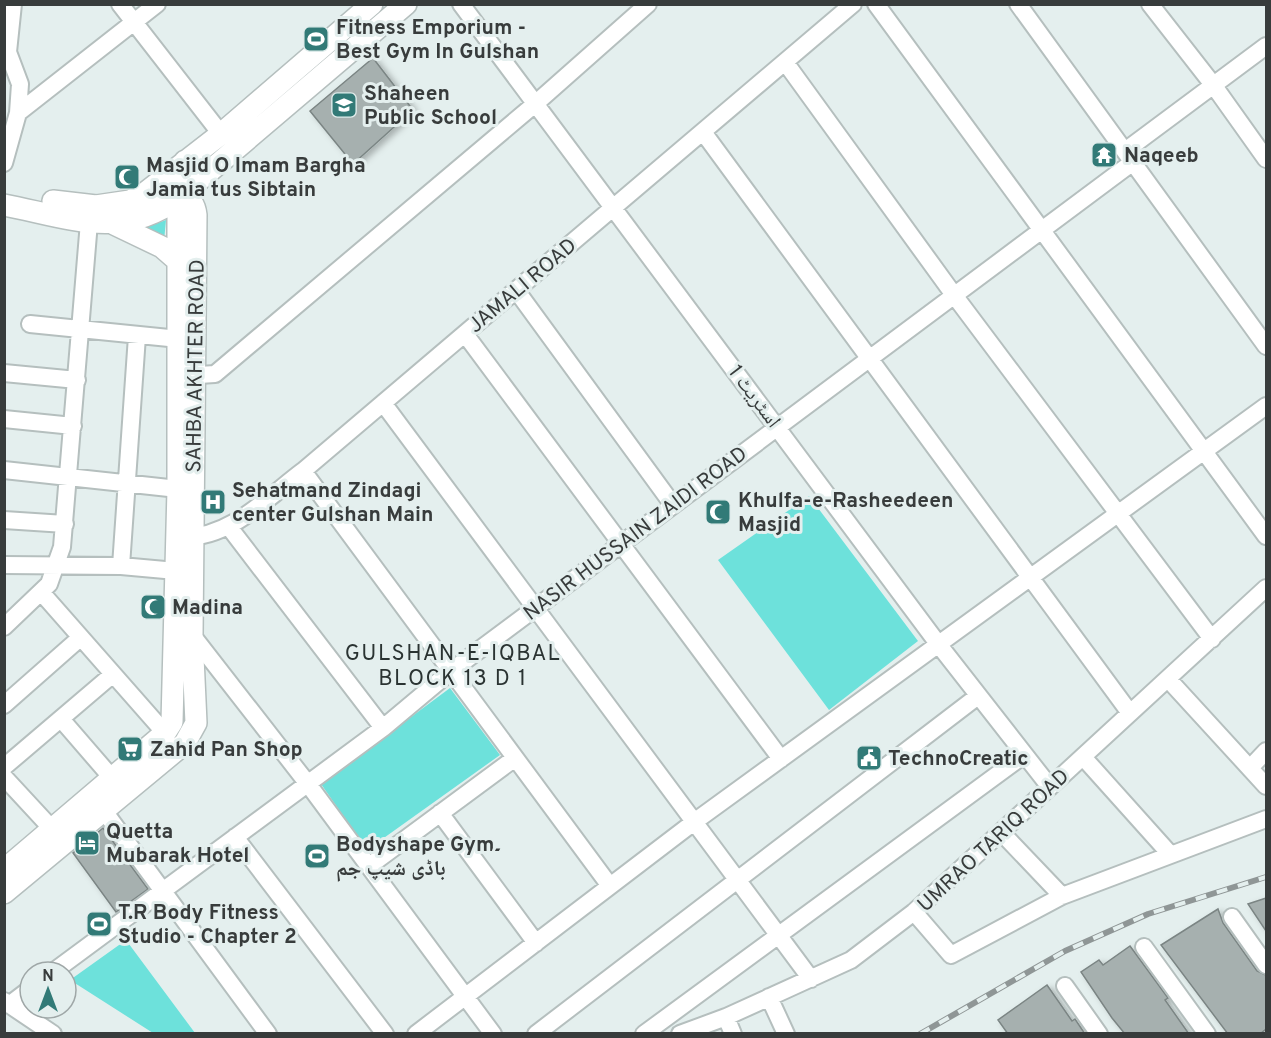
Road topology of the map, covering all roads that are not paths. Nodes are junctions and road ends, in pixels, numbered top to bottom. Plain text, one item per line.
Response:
1 (13, 4) edge
2 (120, 4) edge
3 (157, 4) edge
4 (372, 4) edge
5 (406, 4) edge
6 (461, 4) edge
7 (648, 4) edge
8 (853, 4) edge
9 (876, 4) edge
10 (1017, 4) edge
11 (1150, 4) edge
12 (135, 22) junction
13 (1266, 46) edge
14 (785, 62) junction
15 (1214, 86) junction
16 (535, 104) junction
17 (18, 113) junction
18 (703, 132) junction
19 (221, 134) junction
20 (1129, 156) junction
21 (1266, 159) edge
22 (185, 162) junction
23 (4, 164) edge
24 (146, 193) junction
25 (4, 194) edge
26 (180, 196) junction
27 (4, 205) edge
28 (611, 210) junction
29 (89, 222) junction
30 (114, 224) junction
31 (1040, 231) junction
32 (178, 261) junction
33 (516, 290) junction
34 (954, 296) junction
35 (30, 324) dead end
36 (82, 331) junction
37 (465, 334) junction
38 (137, 336) junction
39 (179, 339) junction
40 (1266, 346) edge
41 (869, 359) junction
42 (4, 373) edge
43 (187, 376) junction
44 (77, 380) junction
45 (383, 402) junction
46 (1266, 406) edge
47 (4, 419) edge
48 (73, 426) junction
49 (778, 427) junction
50 (1205, 451) junction
51 (4, 470) edge
52 (303, 471) junction
53 (69, 477) junction
54 (127, 483) junction
55 (178, 489) junction
56 (673, 505) junction
57 (1118, 514) junction
58 (4, 520) edge
59 (65, 524) junction
60 (229, 527) junction
61 (1266, 536) edge
62 (185, 537) junction
63 (622, 543) junction
64 (4, 565) edge
65 (56, 565) junction
66 (121, 566) junction
67 (176, 571) junction
68 (1028, 578) junction
69 (1266, 588) edge
70 (41, 592) junction
71 (536, 608) junction
72 (4, 627) edge
73 (184, 635) junction
74 (80, 638) junction
75 (1212, 639) junction
76 (939, 645) junction
77 (451, 671) junction
78 (112, 675) junction
79 (1168, 679) junction
80 (978, 696) junction
81 (4, 705) edge
82 (1130, 713) junction
83 (61, 719) junction
84 (383, 728) junction
85 (165, 733) junction
86 (1266, 751) edge
87 (1024, 754) junction
88 (1083, 757) junction
89 (516, 758) junction
90 (781, 759) junction
91 (4, 767) edge
92 (1250, 768) junction
93 (4, 777) edge
94 (112, 778) junction
95 (308, 784) junction
96 (1266, 786) edge
97 (1050, 787) junction
98 (105, 811) junction
99 (441, 813) junction
100 (1266, 819) edge
101 (694, 822) junction
102 (53, 830) junction
103 (1001, 832) junction
104 (235, 837) junction
105 (1170, 854) junction
106 (369, 866) junction
107 (4, 870) edge
108 (738, 881) junction
109 (610, 886) junction
110 (163, 891) junction
111 (4, 893) edge
112 (1062, 896) junction
113 (914, 912) junction
114 (1232, 917) dead end
115 (777, 934) junction
116 (536, 943) junction
117 (1144, 947) dead end
118 (69, 960) edge
119 (1266, 964) edge
120 (810, 979) junction
121 (1065, 986) dead end
122 (466, 995) junction
123 (769, 997) junction
124 (7, 1003) edge
125 (726, 1017) junction
126 (31, 1027) edge
127 (53, 1034) edge
128 (268, 1034) edge
129 (385, 1034) edge
130 (416, 1034) edge
131 (493, 1034) edge
132 (536, 1034) edge
133 (644, 1034) edge
134 (680, 1034) edge
135 (733, 1034) edge
136 (786, 1034) edge
137 (1099, 1034) edge
138 (1207, 1034) edge

1 - 17 street
2 - 12 street
3 - 12 street
4 - 19 main road
5 - 26 main road
6 - 16 street, اسٹریٹ 1
7 - 16 street
8 - 14 street, JAMALI ROAD
9 - 31 street
10 - 20 street
11 - 15 street
12 - 17 street
12 - 19 street
13 - 15 street, NASIR HUSSAIN ZAIDI ROAD
14 - 18 street, JAMALI ROAD
14 - 34 street
15 - 20 street, NASIR HUSSAIN ZAIDI ROAD
15 - 21 street
16 - 28 street, اسٹریٹ 1
16 - 43 street
17 - 23 street
18 - 28 street, JAMALI ROAD
18 - 41 street
19 - 22 main road
20 - 31 street, NASIR HUSSAIN ZAIDI ROAD
20 - 40 street
22 - 24 main road
22 - 26 main road, SAHBA AKHTER ROAD
24 - 25 main road
24 - 26 main road
26 - 30 main road
26 - 32 main road, SAHBA AKHTER ROAD
26 - 43 main road, SAHBA AKHTER ROAD
27 - 29 main road
28 - 33 street, JAMALI ROAD
28 - 49 street, اسٹریٹ 1
29 - 30 main road
29 - 36 street
30 - 32 main road
31 - 34 street, NASIR HUSSAIN ZAIDI ROAD
31 - 50 street
32 - 39 main road, SAHBA AKHTER ROAD
33 - 37 street, JAMALI ROAD
33 - 56 street
34 - 41 street, NASIR HUSSAIN ZAIDI ROAD
34 - 57 street
35 - 36 street
36 - 38 street
36 - 44 street
37 - 45 street, JAMALI ROAD
37 - 63 street
38 - 39 street
38 - 54 street
39 - 43 main road, SAHBA AKHTER ROAD
41 - 49 street, NASIR HUSSAIN ZAIDI ROAD
41 - 68 street
42 - 44 street
43 - 55 main road, SAHBA AKHTER ROAD
43 - 62 main road, SAHBA AKHTER ROAD
44 - 48 street
45 - 52 street, JAMALI ROAD
45 - 71 street
46 - 50 street
47 - 48 street
48 - 53 street
49 - 56 street, NASIR HUSSAIN ZAIDI ROAD
49 - 76 street, اسٹریٹ 1
50 - 57 street
50 - 61 street
51 - 53 street
52 - 60 street, JAMALI ROAD
52 - 77 street
53 - 54 street
53 - 59 street
54 - 55 street
54 - 66 street
55 - 62 main road, SAHBA AKHTER ROAD
56 - 63 street, NASIR HUSSAIN ZAIDI ROAD
57 - 68 street
57 - 75 street
58 - 59 street
59 - 65 street
60 - 62 street, JAMALI ROAD
60 - 84 street
62 - 67 main road, SAHBA AKHTER ROAD
62 - 73 main road, SAHBA AKHTER ROAD
63 - 71 street, NASIR HUSSAIN ZAIDI ROAD
63 - 90 street
64 - 65 street
65 - 66 street
65 - 70 street
66 - 67 street
67 - 73 main road, SAHBA AKHTER ROAD
68 - 76 street
68 - 82 street
69 - 75 street, UMRAO TARIQ ROAD
70 - 72 street
70 - 74 street
71 - 77 street, NASIR HUSSAIN ZAIDI ROAD
71 - 101 street
73 - 85 main road, SAHBA AKHTER ROAD
73 - 95 street
73 - 98 main road, SAHBA AKHTER ROAD
74 - 78 street
74 - 81 street
75 - 79 street, UMRAO TARIQ ROAD
76 - 80 street, اسٹریٹ 1
76 - 90 street
77 - 84 street, NASIR HUSSAIN ZAIDI ROAD
77 - 89 street
78 - 83 street
78 - 85 street
79 - 82 street, UMRAO TARIQ ROAD
79 - 92 street
80 - 87 street, اسٹریٹ 1
80 - 108 street
82 - 88 street, UMRAO TARIQ ROAD
83 - 91 street
83 - 94 street
84 - 95 street, NASIR HUSSAIN ZAIDI ROAD
85 - 94 main road
86 - 92 street
87 - 97 street, اسٹریٹ 1
87 - 115 street
88 - 97 street, UMRAO TARIQ ROAD
88 - 105 street
89 - 99 street
89 - 109 street
90 - 101 street
92 - 96 street
93 - 102 street
94 - 102 main road
95 - 104 street, NASIR HUSSAIN ZAIDI ROAD
95 - 106 street
97 - 103 street, UMRAO TARIQ ROAD
98 - 110 street
98 - 111 main road, SAHBA AKHTER ROAD
99 - 106 street
99 - 116 street
100 - 105 street
101 - 108 street
101 - 109 street
102 - 107 main road
103 - 112 street
103 - 113 street, UMRAO TARIQ ROAD
104 - 110 street, NASIR HUSSAIN ZAIDI ROAD
104 - 129 street
105 - 112 street
106 - 122 street
108 - 115 street
108 - 132 street
109 - 116 street
110 - 118 street, NASIR HUSSAIN ZAIDI ROAD
110 - 128 street
112 - 113 street
113 - 120 street, UMRAO TARIQ ROAD
114 - 119 street
115 - 120 street
115 - 133 street
116 - 122 street
117 - 138 street
120 - 123 street, UMRAO TARIQ ROAD
121 - 137 street
122 - 130 street
122 - 131 street
123 - 125 street, UMRAO TARIQ ROAD
123 - 136 street
124 - 126 street
125 - 134 street, UMRAO TARIQ ROAD
125 - 135 street
126 - 127 street

